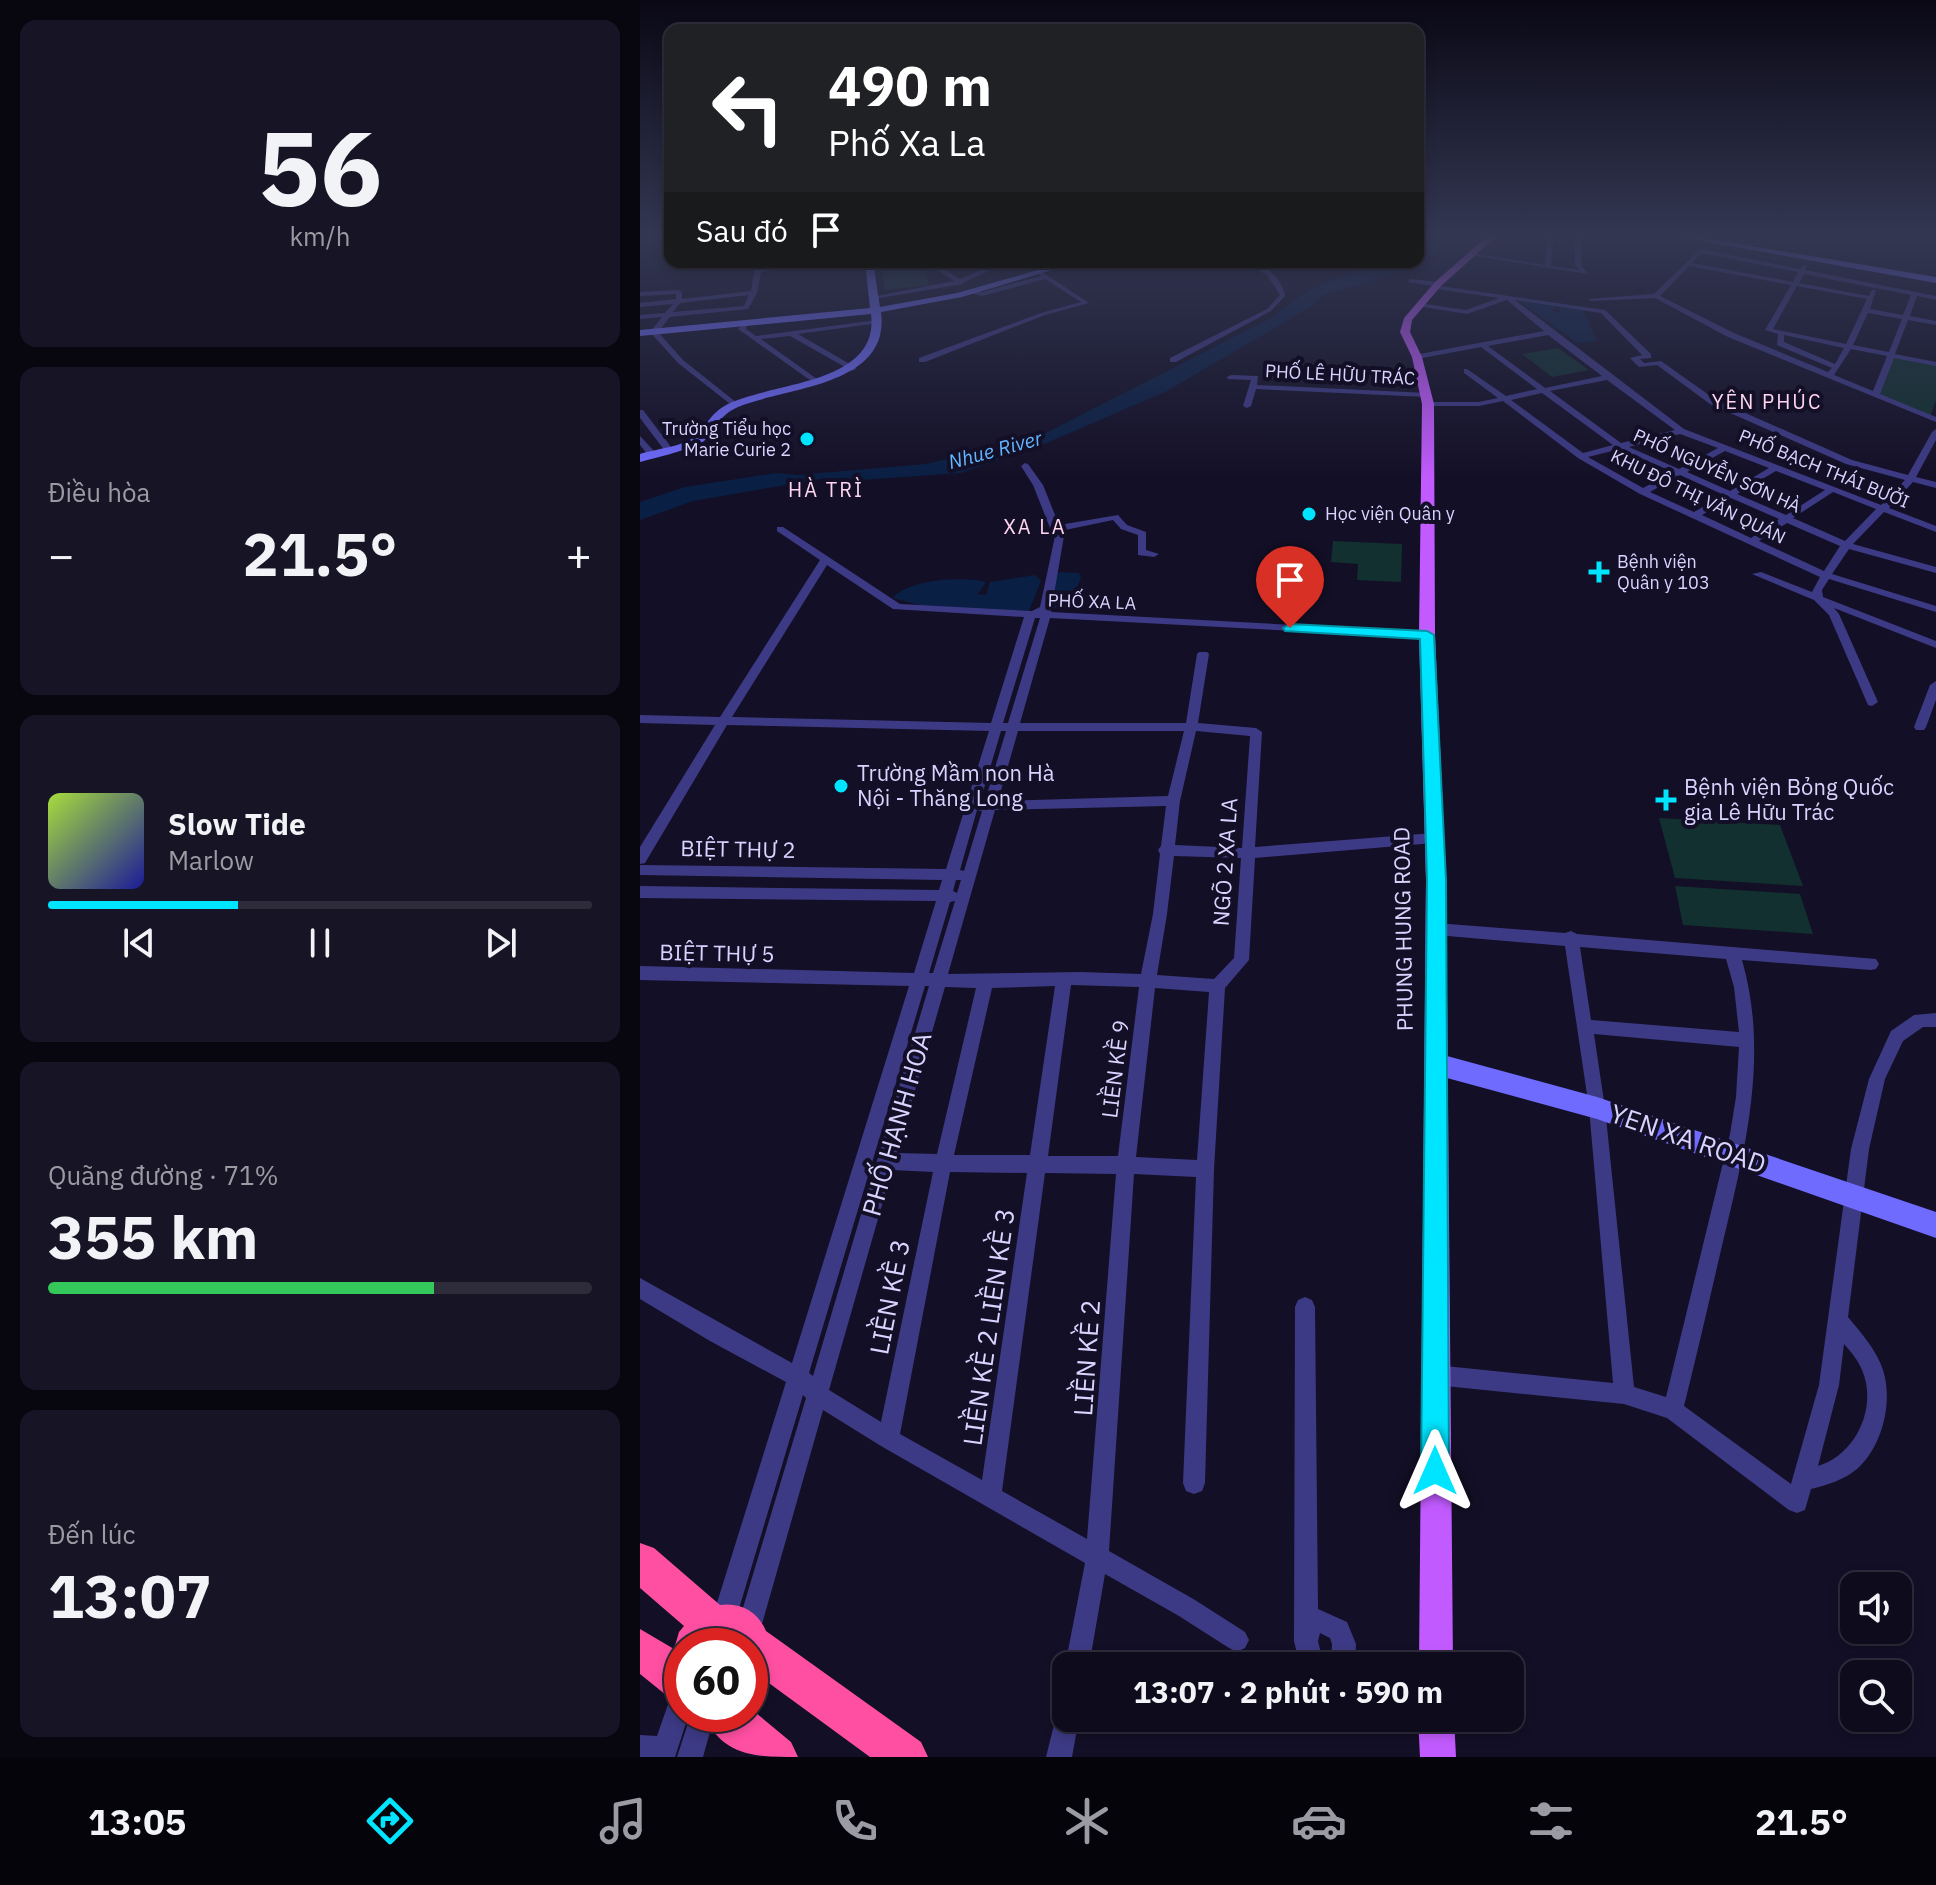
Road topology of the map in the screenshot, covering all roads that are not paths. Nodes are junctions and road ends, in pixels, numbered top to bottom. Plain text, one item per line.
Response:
1 (672, 316) edge
2 (798, 316) edge
3 (876, 316) edge
4 (1038, 316) edge
5 (1257, 316) edge
6 (1410, 316) edge
7 (1531, 316) edge
8 (1608, 316) edge
9 (1693, 316) edge
10 (1777, 316) edge
11 (1862, 316) edge
12 (1909, 316) joint
13 (640, 317) edge
14 (663, 317) junction
15 (1936, 321) edge
16 (877, 322) junction
17 (745, 325) junction
18 (842, 327) junction
19 (654, 332) junction
20 (1551, 332) junction
21 (640, 333) edge
22 (792, 334) junction
23 (1781, 334) junction
24 (755, 338) junction
25 (828, 345) junction
26 (1482, 345) junction
27 (1848, 347) junction
28 (1893, 355) junction
29 (1417, 357) junction
30 (922, 360) dead end
31 (1173, 360) dead end
32 (1936, 364) edge
33 (1837, 367) junction
34 (852, 369) junction
35 (1467, 371) dead end
36 (1828, 376) junction
37 (1231, 377) dead end
38 (1608, 377) junction
39 (814, 381) junction
40 (1253, 387) junction
41 (1544, 392) junction
42 (1876, 394) junction
43 (1506, 399) junction
44 (1427, 400) junction
45 (734, 405) junction
46 (1247, 406) dead end
47 (640, 412) edge
48 (1936, 420) edge
49 (1681, 431) junction
50 (1936, 432) edge
51 (640, 439) edge
52 (1618, 445) junction
53 (1726, 447) junction
54 (668, 449) junction
55 (646, 456) edge
56 (1581, 456) junction
57 (1025, 466) dead end
58 (1776, 467) junction
59 (1680, 472) junction
60 (1909, 480) junction
61 (1936, 485) edge
62 (1832, 489) junction
63 (1643, 492) junction
64 (1729, 494) junction
65 (1880, 508) junction
66 (1696, 515) junction
67 (1786, 519) junction
68 (1061, 528) junction
69 (780, 529) dead end
70 (1936, 529) edge
71 (1751, 542) junction
72 (1846, 545) junction
73 (1154, 554) dead end
74 (825, 560) junction
75 (1936, 570) edge
76 (1757, 574) dead end
77 (1825, 575) junction
78 (1819, 601) junction
79 (1936, 609) edge
80 (1040, 613) junction
81 (1427, 635) junction
82 (1936, 645) edge
83 (1203, 654) dead end
84 (1936, 685) edge
85 (1872, 702) dead end
86 (640, 719) edge
87 (725, 720) junction
88 (1005, 727) junction
89 (1191, 727) junction
90 (1920, 727) dead end
91 (1173, 801) junction
92 (981, 806) junction
93 (1434, 838) junction
94 (1165, 850) junction
95 (1247, 853) junction
96 (640, 859) edge
97 (640, 870) edge
98 (960, 875) junction
99 (640, 892) edge
100 (945, 896) junction
101 (964, 896) junction
102 (1436, 929) junction
103 (1571, 937) junction
104 (1732, 952) junction
105 (1871, 964) dead end
106 (640, 973) edge
107 (920, 979) junction
108 (1064, 979) junction
109 (939, 980) junction
110 (1148, 980) junction
111 (985, 983) junction
112 (1217, 986) junction
113 (1936, 1020) edge
114 (1583, 1026) junction
115 (1746, 1040) junction
116 (1436, 1064) junction
117 (1597, 1108) junction
118 (1734, 1155) junction
119 (886, 1161) junction
120 (1126, 1163) junction
121 (943, 1164) junction
122 (1038, 1164) junction
123 (1205, 1169) junction
124 (1855, 1197) junction
125 (1936, 1225) edge
126 (640, 1288) edge
127 (1305, 1307) dead end
128 (1838, 1321) junction
129 (1435, 1375) junction
130 (798, 1377) junction
131 (817, 1394) junction
132 (1624, 1394) junction
133 (1673, 1410) junction
134 (888, 1439) junction
135 (1803, 1481) junction
136 (1194, 1483) dead end
137 (990, 1497) junction
138 (1097, 1557) junction
139 (640, 1562) edge
140 (1309, 1627) junction
141 (717, 1628) edge
142 (733, 1628) edge
143 (734, 1628) edge
144 (1237, 1640) dead end
145 (640, 1649) edge
146 (1080, 1652) edge
147 (1309, 1652) edge
148 (1344, 1652) edge
149 (1436, 1652) edge
150 (768, 1664) edge
151 (664, 1666) edge
152 (665, 1732) edge
153 (698, 1732) edge
154 (746, 1732) edge
155 (1064, 1732) edge
156 (1437, 1732) edge
157 (655, 1751) edge
158 (690, 1757) edge
159 (776, 1757) edge
160 (906, 1757) edge
161 (1059, 1757) edge
162 (1438, 1757) edge

1 - 14 street
2 - 17 street
3 - 16 street
4 - 30 street
5 - 31 street
6 - 29 main road, PHUNG HUNG ROAD
7 - 20 street, PHỐ BẠCH THÁI BƯỞI
8 - 60 street
9 - 36 street
10 - 23 street
11 - 27 street
12 - 15 street
12 - 28 street
13 - 14 street
14 - 19 street
16 - 18 street
16 - 34 street
17 - 19 street
17 - 24 street
18 - 22 street
18 - 25 street
19 - 21 street
19 - 45 street
20 - 26 street
20 - 38 street, PHỐ BẠCH THÁI BƯỞI
22 - 24 street
22 - 25 street
23 - 27 street
23 - 33 street
24 - 39 street
25 - 34 street
26 - 29 street
26 - 41 street, PHỐ NGUYỄN SƠN HÀ
27 - 28 street
27 - 33 street
28 - 32 street
28 - 42 street
29 - 44 main road, PHUNG HUNG ROAD
33 - 36 street
34 - 39 street
35 - 43 street, KHU ĐÔ THỊ VĂN QUÁN
36 - 42 street
37 - 40 street
38 - 41 street, PHỐ LÊ HỮU TRÁC
38 - 49 street, PHỐ BẠCH THÁI BƯỞI
39 - 45 street
40 - 44 street, PHỐ LÊ HỮU TRÁC
40 - 46 street
41 - 43 street, PHỐ LÊ HỮU TRÁC
41 - 52 street, PHỐ NGUYỄN SƠN HÀ
42 - 48 street
43 - 44 street, PHỐ LÊ HỮU TRÁC
43 - 56 street, KHU ĐÔ THỊ VĂN QUÁN
44 - 81 main road, PHUNG HUNG ROAD
45 - 54 street
47 - 54 street
49 - 52 street
49 - 53 street, PHỐ BẠCH THÁI BƯỞI
50 - 60 street
51 - 55 street
52 - 56 street
52 - 59 street, PHỐ NGUYỄN SƠN HÀ
53 - 58 street, PHỐ BẠCH THÁI BƯỞI
53 - 59 street
54 - 55 street
56 - 63 street, KHU ĐÔ THỊ VĂN QUÁN
57 - 68 street
58 - 62 street, PHỐ BẠCH THÁI BƯỞI
58 - 64 street
59 - 63 street
59 - 64 street, PHỐ NGUYỄN SƠN HÀ
60 - 61 street
60 - 65 street
62 - 65 street, PHỐ BẠCH THÁI BƯỞI
62 - 67 street
63 - 66 street, KHU ĐÔ THỊ VĂN QUÁN
64 - 66 street
64 - 67 street, PHỐ NGUYỄN SƠN HÀ
65 - 70 street, PHỐ BẠCH THÁI BƯỞI
65 - 72 street
66 - 71 street, KHU ĐÔ THỊ VĂN QUÁN
67 - 71 street
67 - 72 street, PHỐ NGUYỄN SƠN HÀ
68 - 73 street
68 - 80 street, PHỐ HẠNH HOA
69 - 74 street, PHỐ XA LA
71 - 77 street, KHU ĐÔ THỊ VĂN QUÁN
72 - 75 street, PHỐ NGUYỄN SƠN HÀ
72 - 77 street
74 - 80 street, PHỐ XA LA
74 - 87 street
76 - 78 street
77 - 78 street
77 - 79 street, KHU ĐÔ THỊ VĂN QUÁN
78 - 82 street
78 - 85 street
80 - 81 street, PHỐ XA LA
80 - 88 street, PHỐ HẠNH HOA
81 - 93 main road, PHUNG HUNG ROAD
83 - 89 street, LIỀN KỀ 9
84 - 90 street
86 - 87 street
87 - 88 street
87 - 96 street
88 - 89 street
88 - 92 street, PHỐ HẠNH HOA
89 - 91 street, LIỀN KỀ 9
89 - 95 street, NGÕ 2 XA LA
91 - 92 street
91 - 94 street, LIỀN KỀ 9
92 - 98 street, PHỐ HẠNH HOA
93 - 95 street
93 - 102 main road, PHUNG HUNG ROAD
94 - 95 street
94 - 110 street, LIỀN KỀ 9
95 - 112 street, NGÕ 2 XA LA
97 - 98 street, BIỆT THỰ 2
98 - 100 street, PHỐ HẠNH HOA
98 - 101 street, PHỐ HẠNH HOA
99 - 100 street
100 - 101 street
100 - 107 street, PHỐ HẠNH HOA
101 - 109 street, PHỐ HẠNH HOA
102 - 103 street
102 - 116 main road, PHUNG HUNG ROAD
103 - 104 street
103 - 114 street
104 - 105 street
104 - 115 street
106 - 107 street, BIỆT THỰ 5
107 - 109 street, BIỆT THỰ 5
107 - 130 street, PHỐ HẠNH HOA
108 - 110 street, BIỆT THỰ 5
108 - 111 street, BIỆT THỰ 5
108 - 122 street, LIỀN KỀ 2 LIỀN KỀ 3
109 - 111 street, BIỆT THỰ 5
109 - 119 street, PHỐ HẠNH HOA
110 - 112 street, BIỆT THỰ 5
110 - 120 street, LIỀN KỀ 9
111 - 121 street, LIỀN KỀ 3
112 - 123 street
113 - 124 street
114 - 115 street
114 - 117 street
115 - 118 street
116 - 117 street, YEN XA ROAD
116 - 129 main road, PHUNG HUNG ROAD
117 - 118 street, YEN XA ROAD
117 - 132 street
118 - 124 street, YEN XA ROAD
118 - 133 street
119 - 121 street
119 - 131 street, PHỐ HẠNH HOA
120 - 122 street
120 - 123 street
120 - 138 street, LIỀN KỀ 2
121 - 122 street
121 - 134 street, LIỀN KỀ 3
122 - 137 street, LIỀN KỀ 2 LIỀN KỀ 3
123 - 136 street
124 - 125 street, YEN XA ROAD
124 - 128 street
126 - 130 street
127 - 140 street
128 - 135 street
128 - 135 street
129 - 132 street
129 - 149 main road, PHUNG HUNG ROAD
130 - 131 street
130 - 142 street, PHỐ HẠNH HOA
131 - 134 street
131 - 143 street, PHỐ HẠNH HOA
132 - 133 street
133 - 135 street
134 - 137 street
137 - 138 street
138 - 144 street
138 - 146 street, LIỀN KỀ 2
139 - 141 highway
140 - 147 street
140 - 148 street
145 - 151 highway
150 - 160 highway
152 - 157 street
153 - 158 street
154 - 159 highway
155 - 161 street
156 - 162 main road

